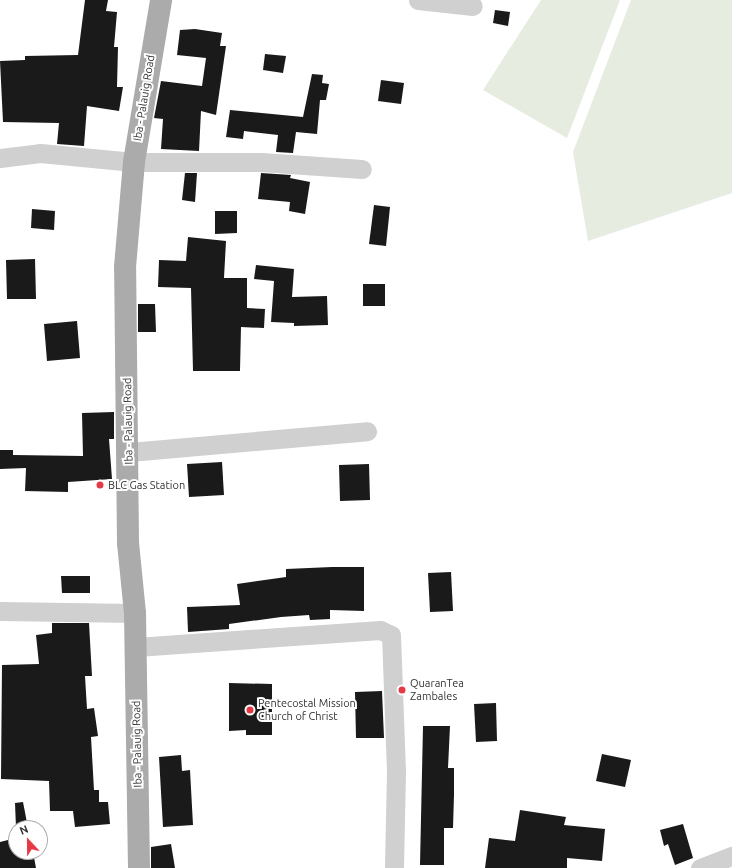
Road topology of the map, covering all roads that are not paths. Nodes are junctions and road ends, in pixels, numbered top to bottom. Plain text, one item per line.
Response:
1 (161, 0) edge
2 (418, 0) edge
3 (472, 6) dead end
4 (0, 158) edge
5 (134, 162) junction
6 (362, 169) dead end
7 (367, 431) dead end
8 (129, 452) junction
9 (0, 611) edge
10 (135, 613) junction
11 (136, 648) junction
12 (732, 856) edge
13 (139, 868) edge
14 (394, 868) edge
15 (700, 868) edge

1 - 5 main road, Iba - Palauig Road
2 - 3 street
4 - 5 street
5 - 6 street
5 - 8 main road, Iba - Palauig Road
7 - 8 street
8 - 10 main road, Iba - Palauig Road
9 - 10 street
10 - 11 main road, Iba - Palauig Road
11 - 13 main road, Iba - Palauig Road
11 - 14 street
12 - 15 street

